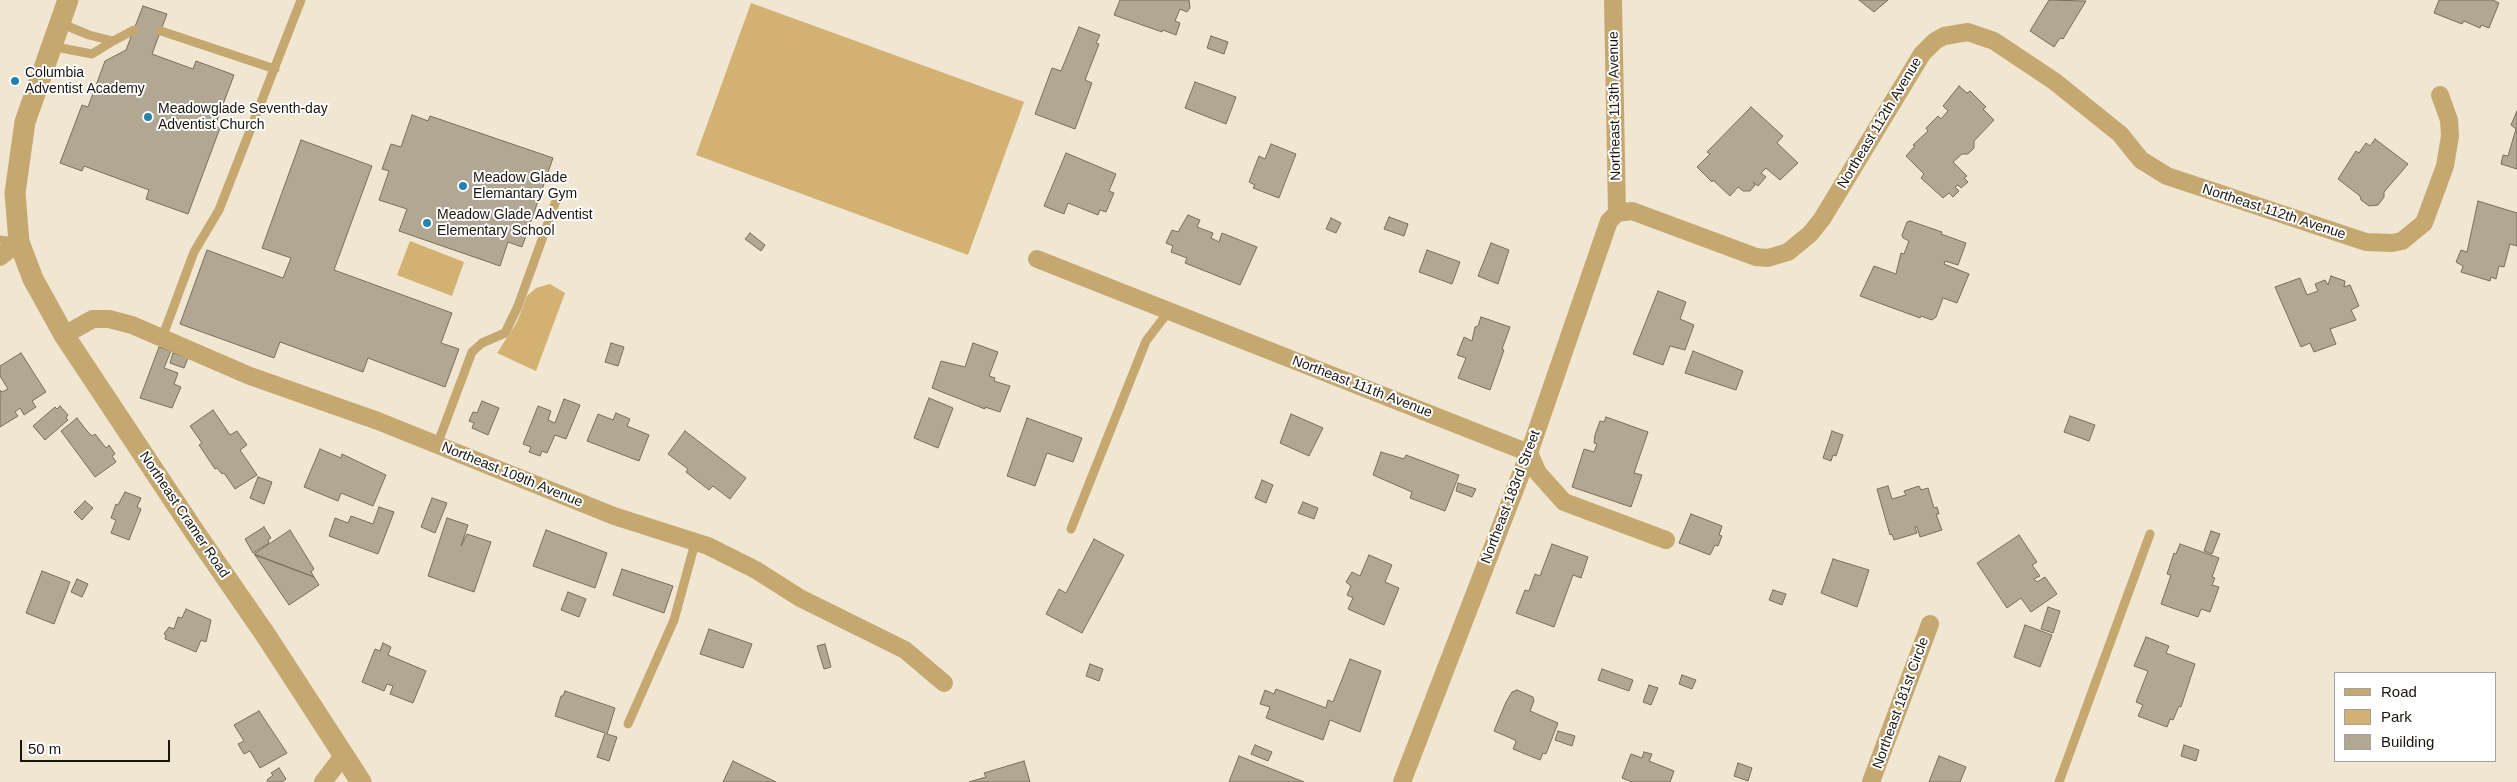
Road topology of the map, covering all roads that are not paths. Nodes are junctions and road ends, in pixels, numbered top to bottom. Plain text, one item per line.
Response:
1 (68, 0) edge
2 (301, 0) edge
3 (1613, 0) edge
4 (60, 23) junction
5 (134, 30) dead end
6 (161, 31) dead end
7 (112, 41) junction
8 (51, 46) junction
9 (275, 68) junction
10 (2440, 95) dead end
11 (558, 198) dead end
12 (1617, 213) junction
13 (10, 241) edge
14 (0, 257) edge
15 (1037, 260) dead end
16 (1169, 312) junction
17 (64, 335) junction
18 (162, 338) junction
19 (437, 445) junction
20 (1529, 453) junction
21 (1072, 529) dead end
22 (2150, 534) dead end
23 (1666, 540) dead end
24 (696, 542) junction
25 (1930, 624) dead end
26 (944, 683) dead end
27 (628, 724) dead end
28 (343, 756) junction
29 (323, 782) edge
30 (361, 782) edge
31 (1402, 782) edge
32 (1872, 782) edge
33 (2059, 782) edge

1 - 4 street, Northeast Cramer Road
2 - 9 lane
3 - 12 street, Northeast 113th Avenue
4 - 7 lane
4 - 8 street, Northeast Cramer Road
5 - 7 lane
6 - 9 lane
7 - 8 lane
8 - 13 street, Northeast Cramer Road
9 - 18 lane
10 - 12 street, Northeast 112th Avenue
11 - 19 lane
12 - 20 street, Northeast 183rd Street
13 - 14 street
13 - 17 street, Northeast Cramer Road
15 - 16 street, Northeast 111th Avenue
16 - 20 street, Northeast 111th Avenue
16 - 21 lane
17 - 18 street, Northeast 109th Avenue
17 - 28 street, Northeast Cramer Road
18 - 19 street, Northeast 109th Avenue
19 - 24 street, Northeast 109th Avenue
20 - 23 street
20 - 31 street, Northeast 183rd Street
22 - 33 lane
24 - 26 street, Northeast 109th Avenue
24 - 27 lane
25 - 32 street, Northeast 181st Circle
28 - 29 street
28 - 30 street, Northeast Cramer Road

